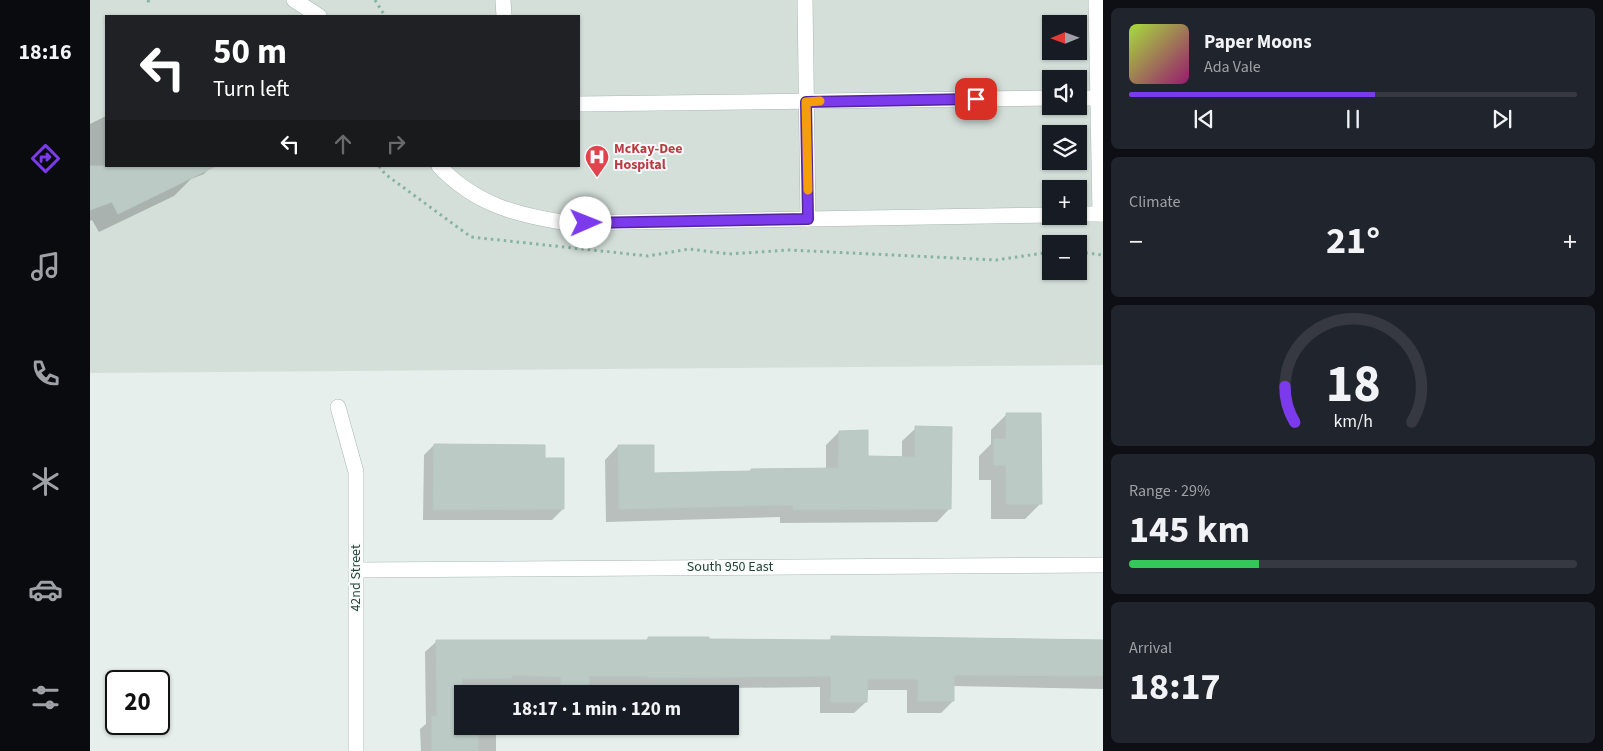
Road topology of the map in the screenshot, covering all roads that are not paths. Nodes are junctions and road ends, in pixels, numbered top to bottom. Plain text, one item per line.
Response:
1 (294, 0) edge
2 (503, 0) edge
3 (805, 0) edge
4 (1096, 0) edge
5 (316, 15) edge
6 (504, 15) edge
7 (1042, 98) edge
8 (1087, 98) edge
9 (1098, 98) junction
10 (806, 102) junction
11 (580, 104) edge
12 (441, 167) edge
13 (1087, 214) edge
14 (1101, 214) edge
15 (1042, 215) edge
16 (808, 219) junction
17 (338, 406) dead end
18 (1103, 565) edge
19 (356, 570) junction
20 (356, 751) edge

1 - 5 street
2 - 6 street
3 - 10 street
4 - 9 street
7 - 10 street
8 - 9 street
9 - 14 street
10 - 11 street
10 - 16 street
12 - 16 street
13 - 14 street
15 - 16 street
17 - 19 street, 42nd Street
18 - 19 street, South 950 East
19 - 20 street, 42nd Street

